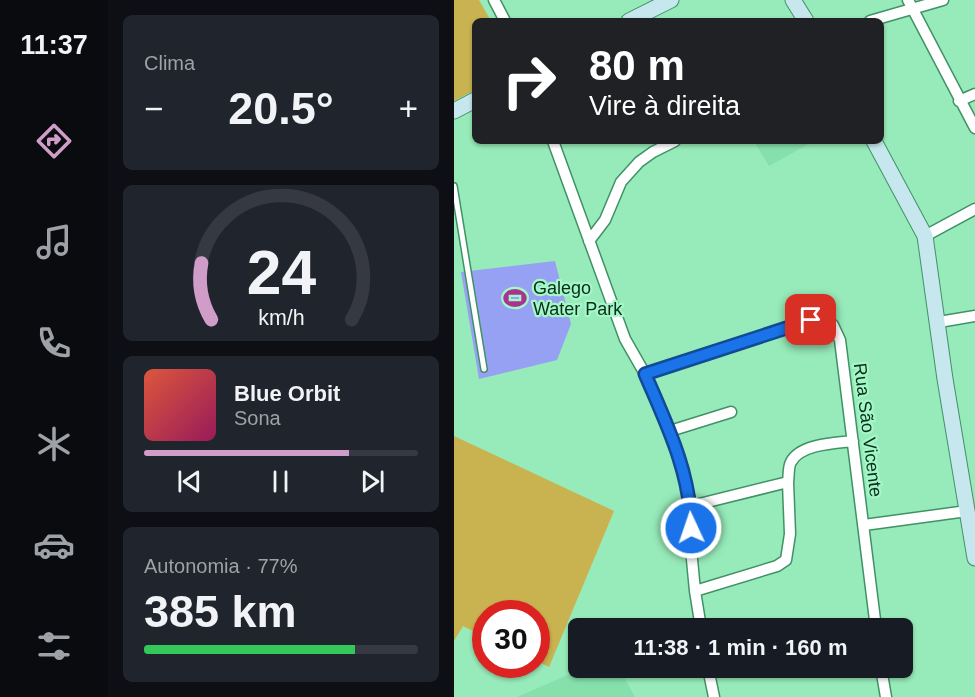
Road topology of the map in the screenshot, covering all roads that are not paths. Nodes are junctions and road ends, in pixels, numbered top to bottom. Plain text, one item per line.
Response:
1 (494, 0) edge
2 (671, 0) edge
3 (793, 0) edge
4 (943, 0) edge
5 (911, 4) edge
6 (503, 18) edge
7 (635, 18) edge
8 (803, 18) edge
9 (877, 18) edge
10 (974, 94) edge
11 (959, 101) junction
12 (472, 102) edge
13 (454, 111) edge
14 (974, 128) edge
15 (554, 144) edge
16 (669, 144) edge
17 (876, 144) edge
18 (454, 186) edge
19 (974, 209) edge
20 (925, 236) junction
21 (589, 241) junction
22 (974, 316) edge
23 (939, 322) junction
24 (484, 369) dead end
25 (645, 374) junction
26 (731, 412) dead end
27 (670, 431) junction
28 (853, 441) junction
29 (788, 482) junction
30 (691, 506) junction
31 (967, 511) junction
32 (864, 525) junction
33 (974, 558) edge
34 (695, 591) junction
35 (699, 618) edge
36 (875, 618) edge
37 (710, 678) edge
38 (883, 678) edge
39 (714, 697) edge
40 (886, 697) edge

1 - 6 street
2 - 7 main road
3 - 8 main road
4 - 5 street
5 - 9 street
5 - 11 street
10 - 11 street
11 - 14 street
12 - 13 main road
15 - 21 street
16 - 21 street
17 - 20 main road
18 - 24 lane
19 - 20 street
20 - 23 main road
21 - 25 street
22 - 23 street
23 - 31 main road
25 - 27 street
25 - 28 street, Rua São Vicente
26 - 27 street
27 - 30 street
28 - 29 street
28 - 32 street, Rua São Vicente
29 - 30 street
29 - 34 street
30 - 34 street
31 - 32 street, Rua São Vicente
31 - 33 main road
32 - 36 street, Rua São Vicente
34 - 35 street
37 - 39 street
38 - 40 street

